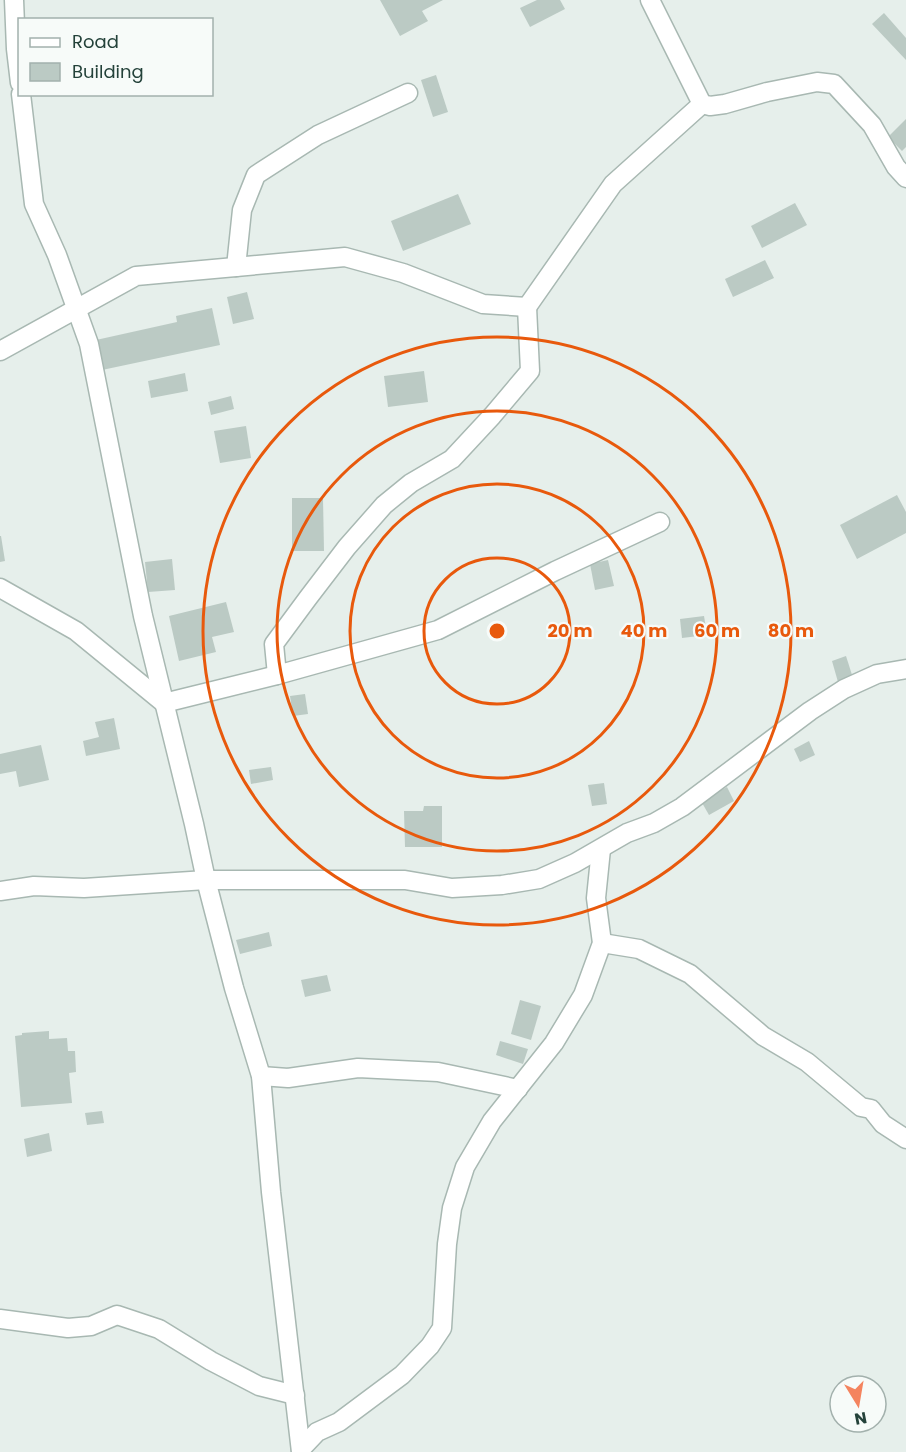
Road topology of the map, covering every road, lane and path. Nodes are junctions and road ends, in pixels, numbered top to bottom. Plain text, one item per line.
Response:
1 (14, 0) edge
2 (650, 0) edge
3 (18, 66) edge
4 (408, 93) dead end
5 (21, 96) edge
6 (702, 104) junction
7 (906, 178) edge
8 (236, 267) junction
9 (527, 307) junction
10 (77, 310) junction
11 (0, 351) edge
12 (660, 522) dead end
13 (0, 588) edge
14 (906, 669) edge
15 (277, 675) junction
16 (164, 703) junction
17 (601, 849) junction
18 (206, 880) junction
19 (0, 891) edge
20 (602, 943) junction
21 (261, 1076) junction
22 (518, 1089) junction
23 (906, 1139) edge
24 (0, 1319) edge
25 (295, 1395) junction
26 (301, 1450) edge

1 - 3 street
2 - 6 street
4 - 8 street
5 - 10 street
6 - 7 street
6 - 9 street
8 - 9 street
8 - 10 street
9 - 15 street
10 - 11 street
10 - 16 street
12 - 15 street
13 - 16 street
14 - 17 street
15 - 16 street
16 - 18 street
17 - 18 street
17 - 20 street
18 - 19 street
18 - 21 street
20 - 22 street
20 - 23 street
21 - 22 street
21 - 25 street
22 - 26 street
24 - 25 street
25 - 26 street

